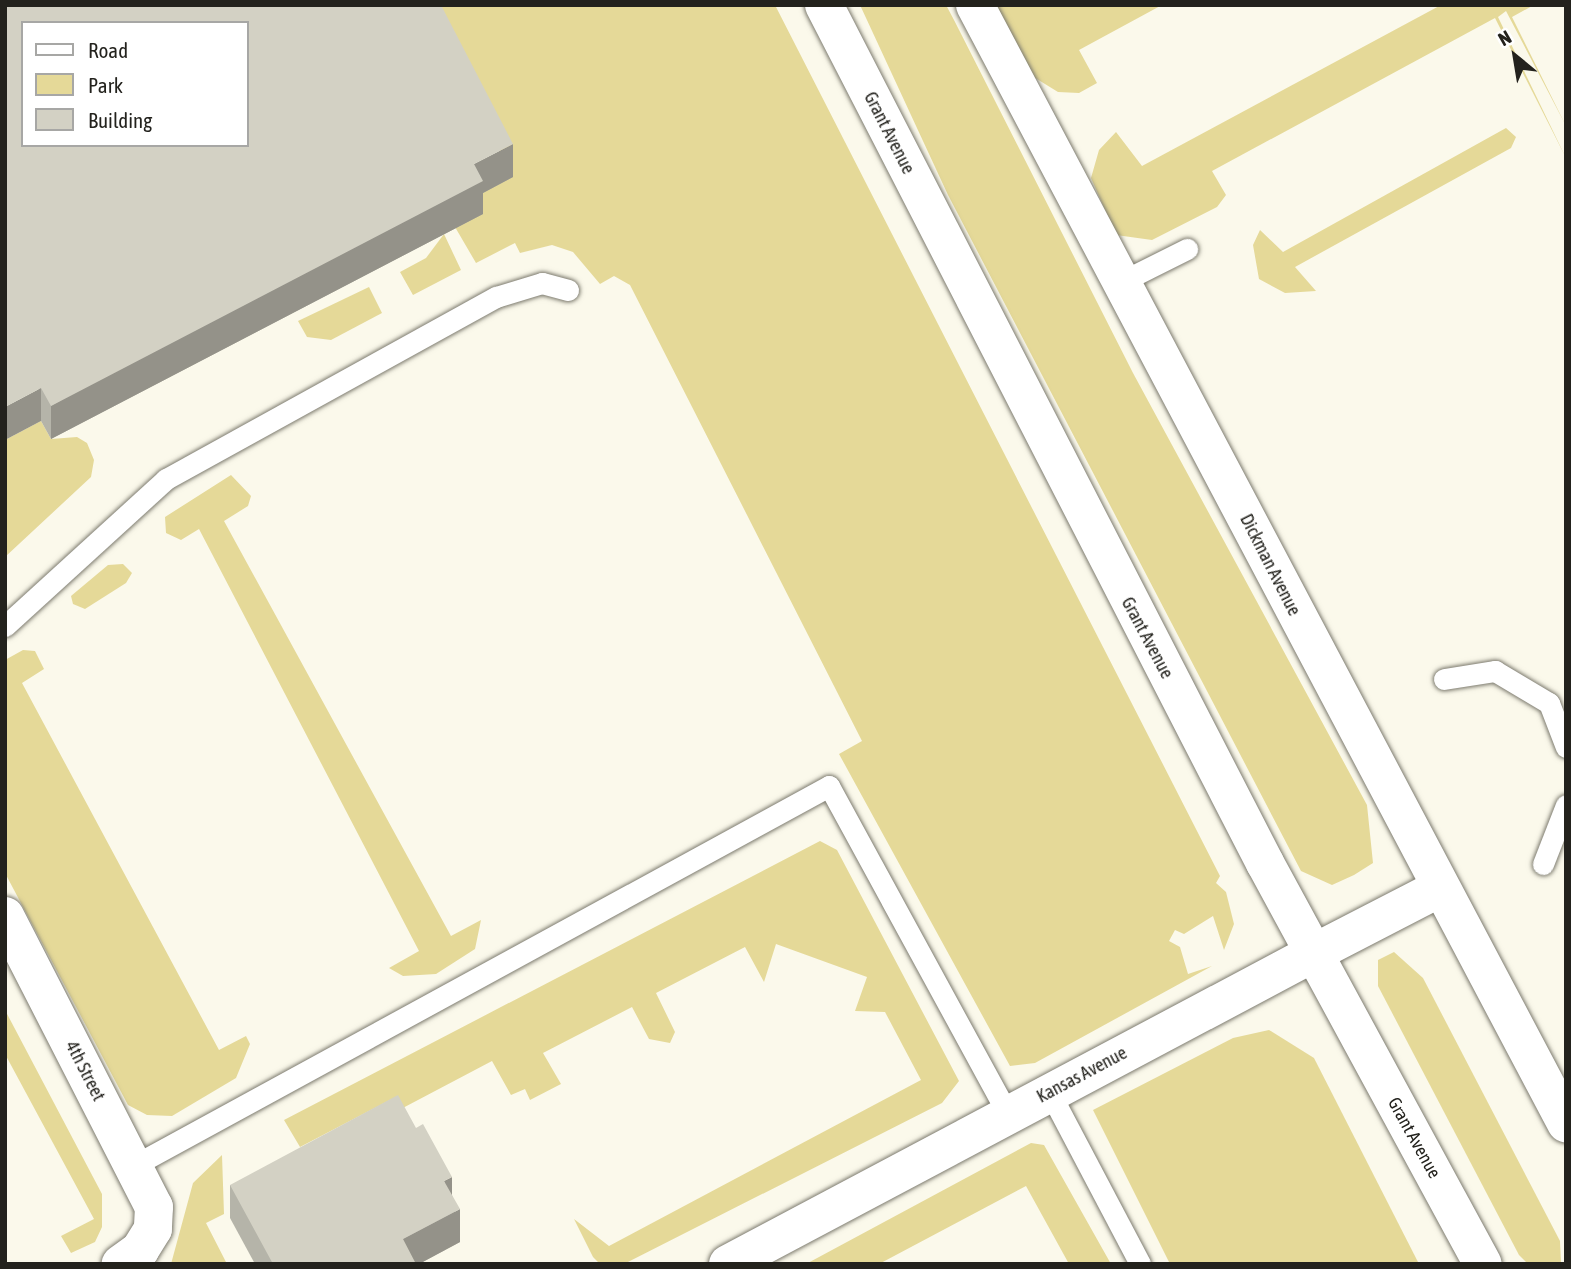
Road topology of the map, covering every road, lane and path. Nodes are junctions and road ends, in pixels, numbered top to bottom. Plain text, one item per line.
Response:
1 (824, 5) edge
2 (975, 5) edge
3 (1187, 249) dead end
4 (1121, 282) junction
5 (568, 290) dead end
6 (5, 626) edge
7 (1444, 679) dead end
8 (1566, 747) edge
9 (1566, 805) edge
10 (1543, 864) dead end
11 (1437, 888) junction
12 (5, 916) edge
13 (1312, 954) junction
14 (1049, 1093) junction
15 (1008, 1114) junction
16 (1566, 1123) edge
17 (133, 1166) junction
18 (121, 1264) edge
19 (728, 1264) edge
20 (1140, 1264) edge
21 (1483, 1264) edge

1 - 13 street, Grant Avenue
2 - 4 street, Dickman Avenue
3 - 4 lane
4 - 11 street, Dickman Avenue
5 - 6 lane
7 - 8 lane
9 - 10 lane
11 - 13 street, Kansas Avenue
11 - 16 street, Dickman Avenue
12 - 17 street, 4th Street
13 - 14 street, Kansas Avenue
13 - 21 street, Grant Avenue
14 - 15 street, Kansas Avenue
14 - 20 lane
15 - 17 lane
15 - 19 street, Kansas Avenue
17 - 18 street, 4th Street

